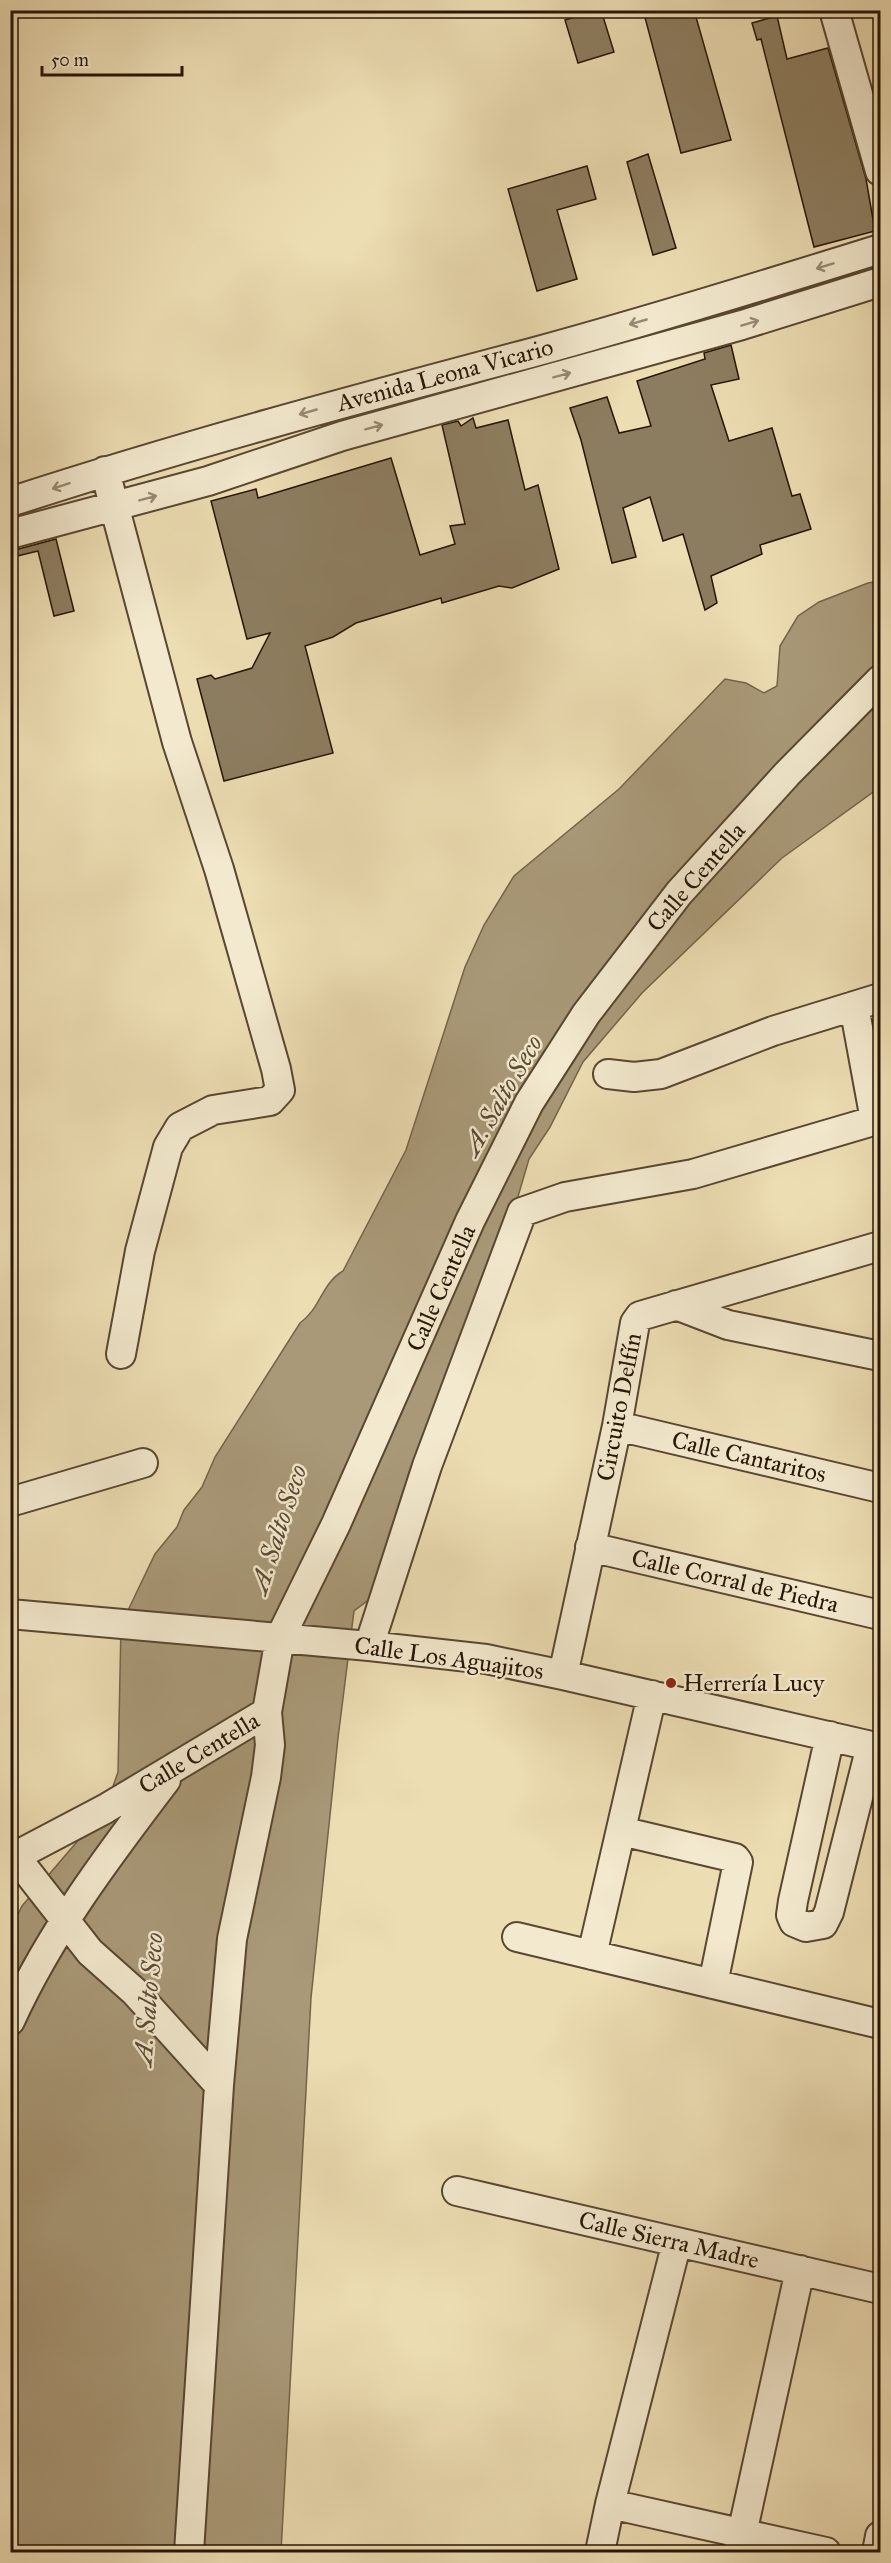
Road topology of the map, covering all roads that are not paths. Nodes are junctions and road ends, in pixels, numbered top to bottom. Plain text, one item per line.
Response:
1 (834, 10) edge
2 (880, 171) edge
3 (880, 249) edge
4 (880, 282) edge
5 (105, 471) junction
6 (10, 502) edge
7 (114, 507) junction
8 (10, 534) edge
9 (880, 680) edge
10 (880, 999) edge
11 (854, 1006) junction
12 (608, 1074) dead end
13 (878, 1119) edge
14 (880, 1246) edge
15 (676, 1305) junction
16 (121, 1354) dead end
17 (880, 1356) edge
18 (617, 1426) junction
19 (143, 1463) dead end
20 (880, 1488) edge
21 (10, 1502) edge
22 (590, 1547) junction
23 (10, 1614) edge
24 (880, 1615) edge
25 (280, 1638) junction
26 (369, 1646) junction
27 (563, 1675) junction
28 (652, 1695) junction
29 (267, 1712) junction
30 (830, 1736) junction
31 (876, 1747) edge
32 (174, 1769) junction
33 (621, 1831) junction
34 (13, 1857) edge
35 (64, 1921) junction
36 (517, 1937) dead end
37 (592, 1955) junction
38 (713, 1984) junction
39 (10, 2021) edge
40 (880, 2024) edge
41 (219, 2085) junction
42 (457, 2191) dead end
43 (677, 2241) junction
44 (800, 2270) junction
45 (880, 2289) edge
46 (610, 2504) junction
47 (880, 2536) edge
48 (740, 2542) edge
49 (189, 2553) edge
50 (600, 2553) edge
51 (826, 2553) edge
52 (877, 2553) edge

1 - 2 street
3 -> 5 street, Avenida Leona Vicario
7 -> 4 street, Avenida Leona Vicario
5 -> 6 street, Avenida Leona Vicario
5 - 7 street
7 - 8 street, Avenida Leona Vicario
7 - 16 street
9 - 25 street, Calle Centella
10 - 11 street
11 - 12 street
11 - 13 street
13 - 26 street
14 - 15 street, Circuito Delfín
15 - 17 street
15 - 18 street, Circuito Delfín
18 - 20 street, Calle Cantaritos
18 - 22 street, Circuito Delfín
19 - 21 street
22 - 24 street, Calle Corral de Piedra
22 - 27 street, Circuito Delfín
23 - 25 street, Calle Los Aguajitos
25 - 26 street, Calle Los Aguajitos
25 - 29 street, Calle Centella
26 - 27 street, Calle Los Aguajitos
27 - 28 street, Calle Los Aguajitos
28 - 30 street, Calle Los Aguajitos
28 - 33 street
29 - 32 street, Calle Centella
29 - 41 street
30 - 31 street, Calle Los Aguajitos
30 - 31 street
32 - 34 street, Calle Centella
32 - 35 street
33 - 37 street
33 - 38 street
34 - 35 street
35 - 39 street
35 - 41 street
36 - 37 street
37 - 38 street
38 - 40 street
41 - 49 street
42 - 43 street, Calle Sierra Madre
43 - 44 street, Calle Sierra Madre
43 - 46 street
44 - 45 street, Calle Sierra Madre
44 - 48 street
46 - 48 street
46 - 50 street
47 - 52 street
48 - 51 street

